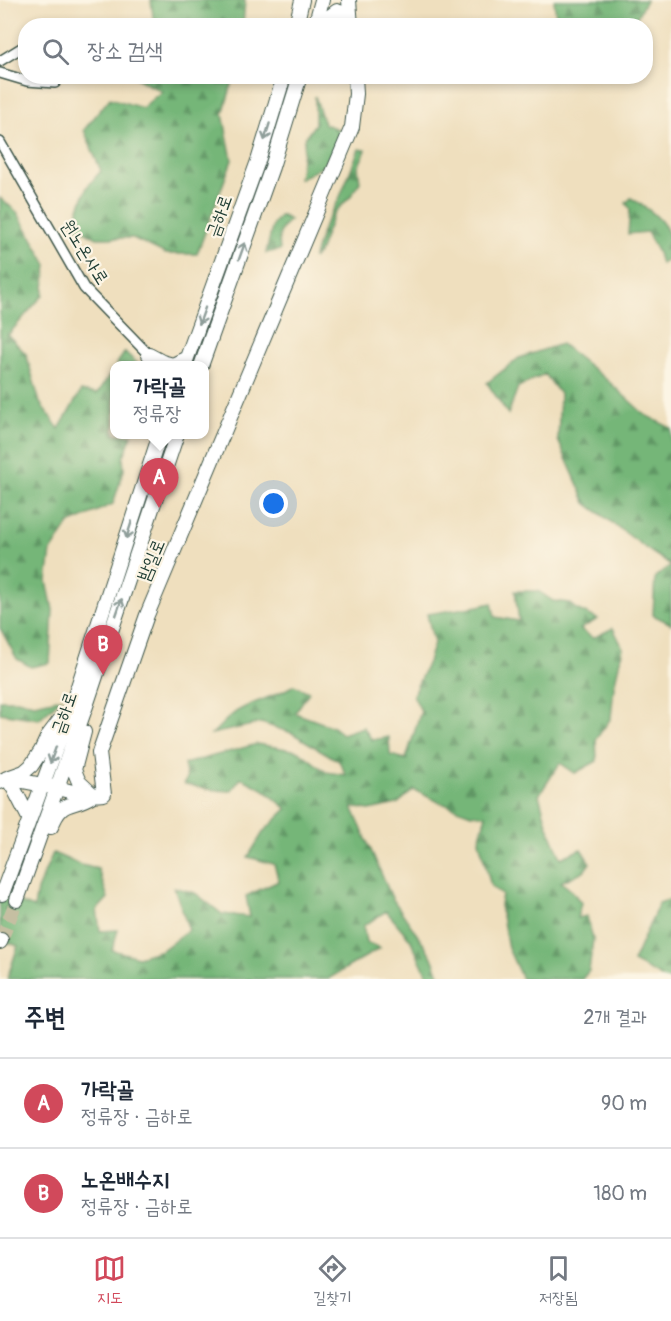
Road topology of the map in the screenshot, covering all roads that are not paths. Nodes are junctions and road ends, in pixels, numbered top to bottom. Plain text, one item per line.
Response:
1 (302, 0) edge
2 (322, 0) edge
3 (349, 0) edge
4 (298, 18) edge
5 (317, 18) edge
6 (328, 18) edge
7 (346, 18) edge
8 (350, 18) edge
9 (18, 50) edge
10 (0, 61) edge
11 (0, 73) edge
12 (18, 78) edge
13 (282, 84) edge
14 (298, 84) edge
15 (355, 84) edge
16 (0, 142) edge
17 (152, 360) edge
18 (186, 361) edge
19 (203, 361) edge
20 (159, 439) edge
21 (176, 439) edge
22 (79, 706) junction
23 (4, 780) edge
24 (42, 785) junction
25 (57, 788) junction
26 (93, 795) junction
27 (29, 818) junction
28 (30, 860) junction
29 (2, 894) tunnel mouth
30 (17, 900) tunnel mouth

1 - 4 main road
2 - 5 main road
3 - 8 main road
6 - 7 main road
9 - 10 street
11 - 12 street
13 -> 18 main road, 금하로
19 -> 14 main road, 금하로
15 - 26 main road, 밤일로
16 - 17 street, 원노온사로
20 -> 22 main road, 금하로
22 -> 21 main road, 금하로
22 - 23 main road
22 -> 24 main road, 금하로
22 - 25 main road, 금하로
22 - 26 main road
23 - 24 main road
23 - 27 main road
24 - 25 main road
24 - 27 main road, 금하로
25 - 26 main road
25 - 28 main road, 금하로
26 - 28 main road
27 - 29 main road, 금하로
28 - 30 main road, 금하로

